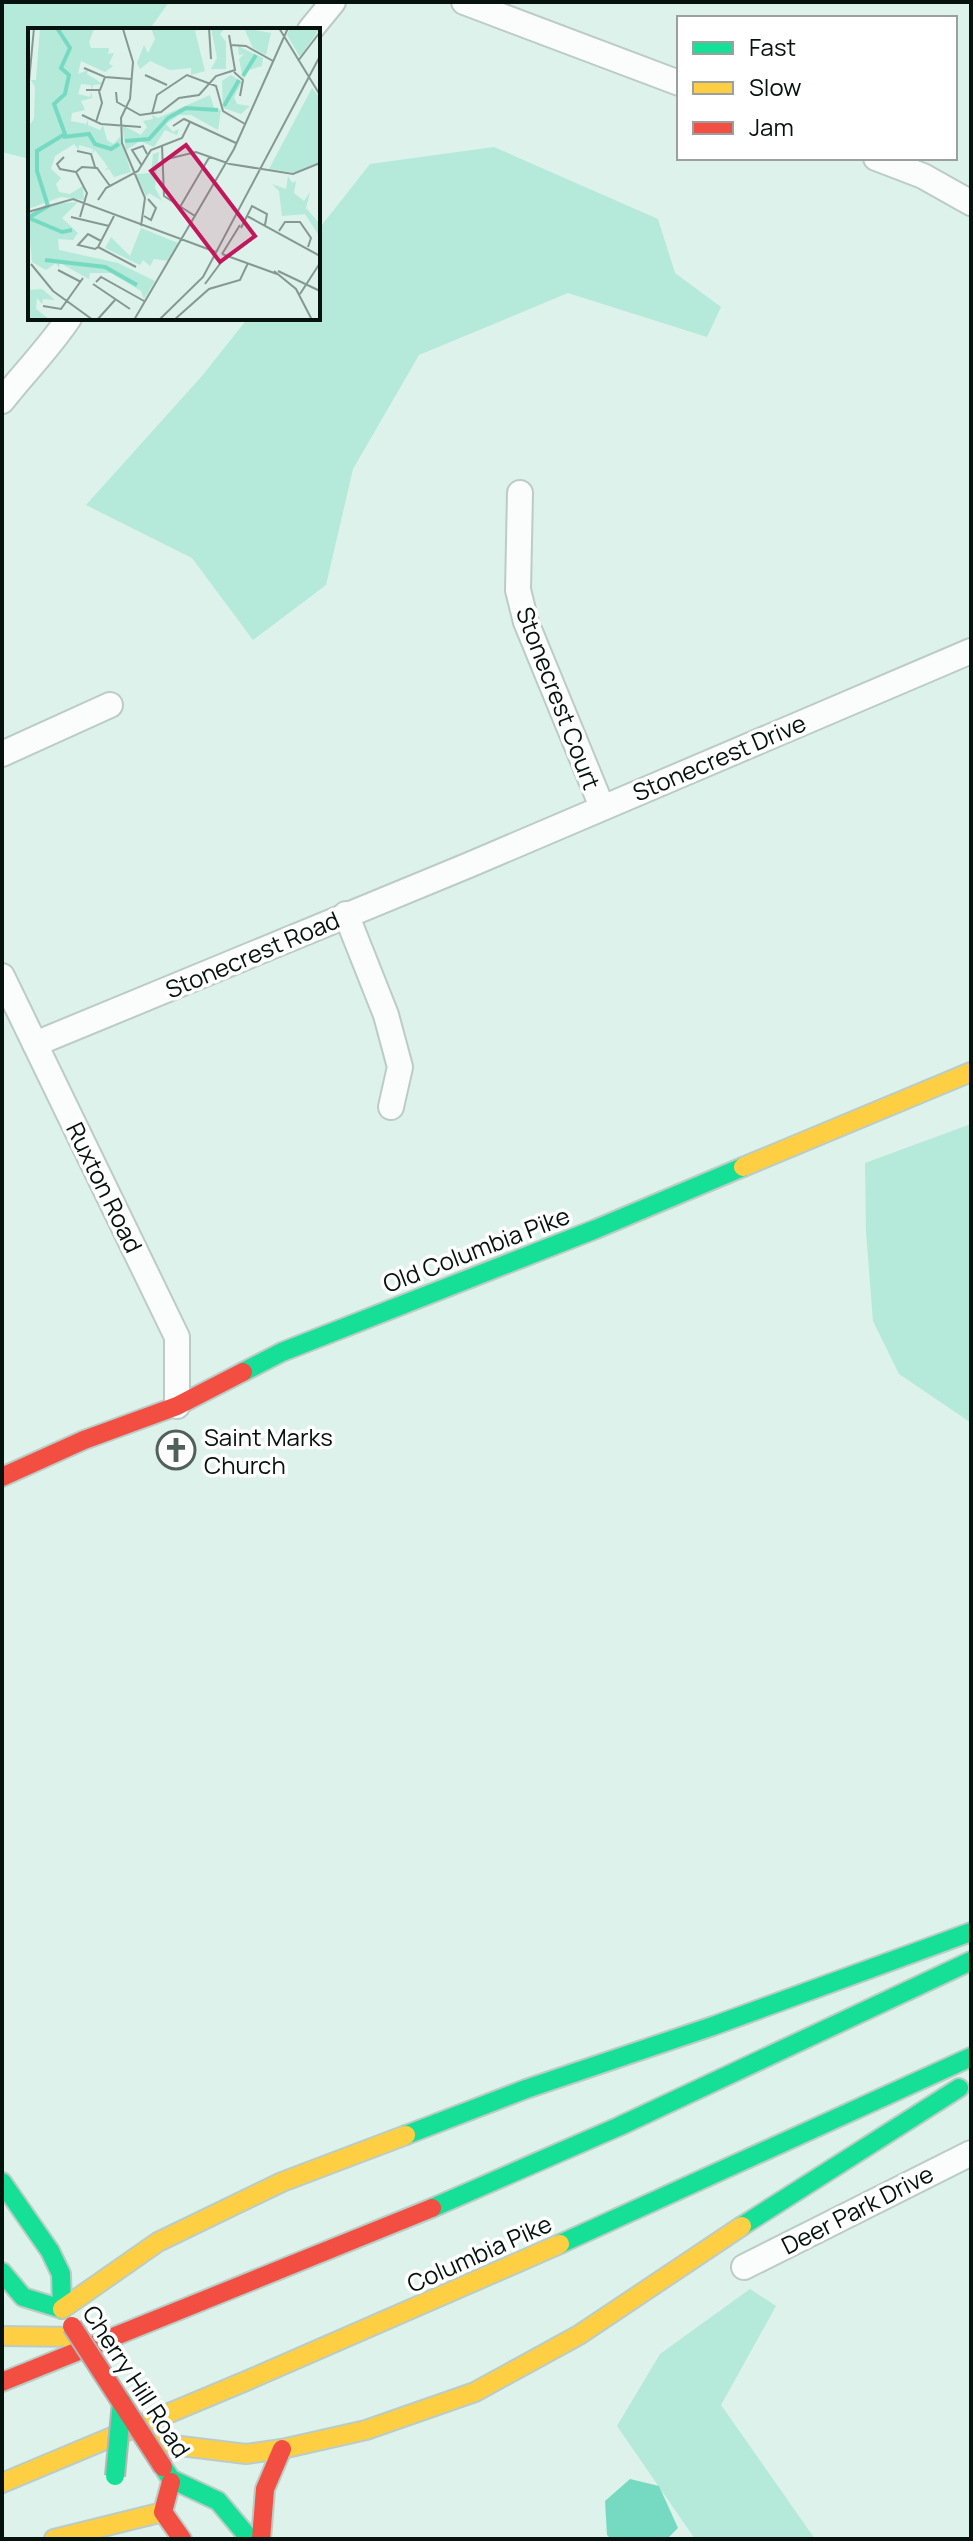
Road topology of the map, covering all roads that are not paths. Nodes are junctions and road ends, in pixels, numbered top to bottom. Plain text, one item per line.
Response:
1 (333, 2) edge
2 (464, 2) edge
3 (312, 28) edge
4 (677, 82) edge
5 (881, 160) edge
6 (971, 203) edge
7 (68, 320) edge
8 (2, 401) edge
9 (520, 493) dead end
10 (971, 651) edge
11 (110, 705) dead end
12 (2, 754) edge
13 (602, 807) junction
14 (469, 865) joint
15 (346, 914) junction
16 (2, 976) edge
17 (35, 1044) junction
18 (971, 1072) edge
19 (391, 1107) dead end
20 (177, 1406) junction
21 (2, 1477) edge
22 (971, 1932) edge
23 (971, 1961) edge
24 (971, 2057) edge
25 (971, 2081) edge
26 (971, 2153) edge
27 (2, 2182) edge
28 (744, 2267) dead end
29 (2, 2272) edge
30 (62, 2309) junction
31 (76, 2331) junction
32 (2, 2336) edge
33 (2, 2382) edge
34 (122, 2402) junction
35 (148, 2442) junction
36 (282, 2449) junction
37 (167, 2473) junction
38 (2, 2483) edge
39 (108, 2495) dead end
40 (95, 2511) dead end
41 (163, 2512) junction
42 (62, 2536) edge
43 (182, 2539) edge
44 (250, 2539) edge
45 (261, 2539) edge

1 - 3 street
2 - 4 street
5 - 6 street
7 - 8 street
9 - 13 street, Stonecrest Court
10 - 13 street, Stonecrest Drive
11 - 12 street
13 - 14 street, Stonecrest Drive
14 - 15 street, Stonecrest Road
15 - 17 street, Stonecrest Road
15 - 19 street
16 - 17 street, Ruxton Road
17 - 20 street, Ruxton Road
18 - 20 main road, Old Columbia Pike
20 - 21 main road, Old Columbia Pike
22 - 30 main road
23 - 33 main road
24 - 38 main road, Columbia Pike
25 - 36 main road
26 - 28 street, Deer Park Drive
27 - 30 main road
29 - 30 main road
30 - 31 main road, Cherry Hill Road
31 - 32 main road
31 - 34 main road, Cherry Hill Road, bridge
34 - 35 main road, Cherry Hill Road, bridge
34 - 39 main road, bridge
35 - 36 main road
35 - 37 main road, Cherry Hill Road, bridge
36 - 45 main road
37 - 41 main road, Cherry Hill Road
37 - 44 main road, Cherry Hill Road
40 - 42 main road
41 - 42 main road
41 - 43 main road

